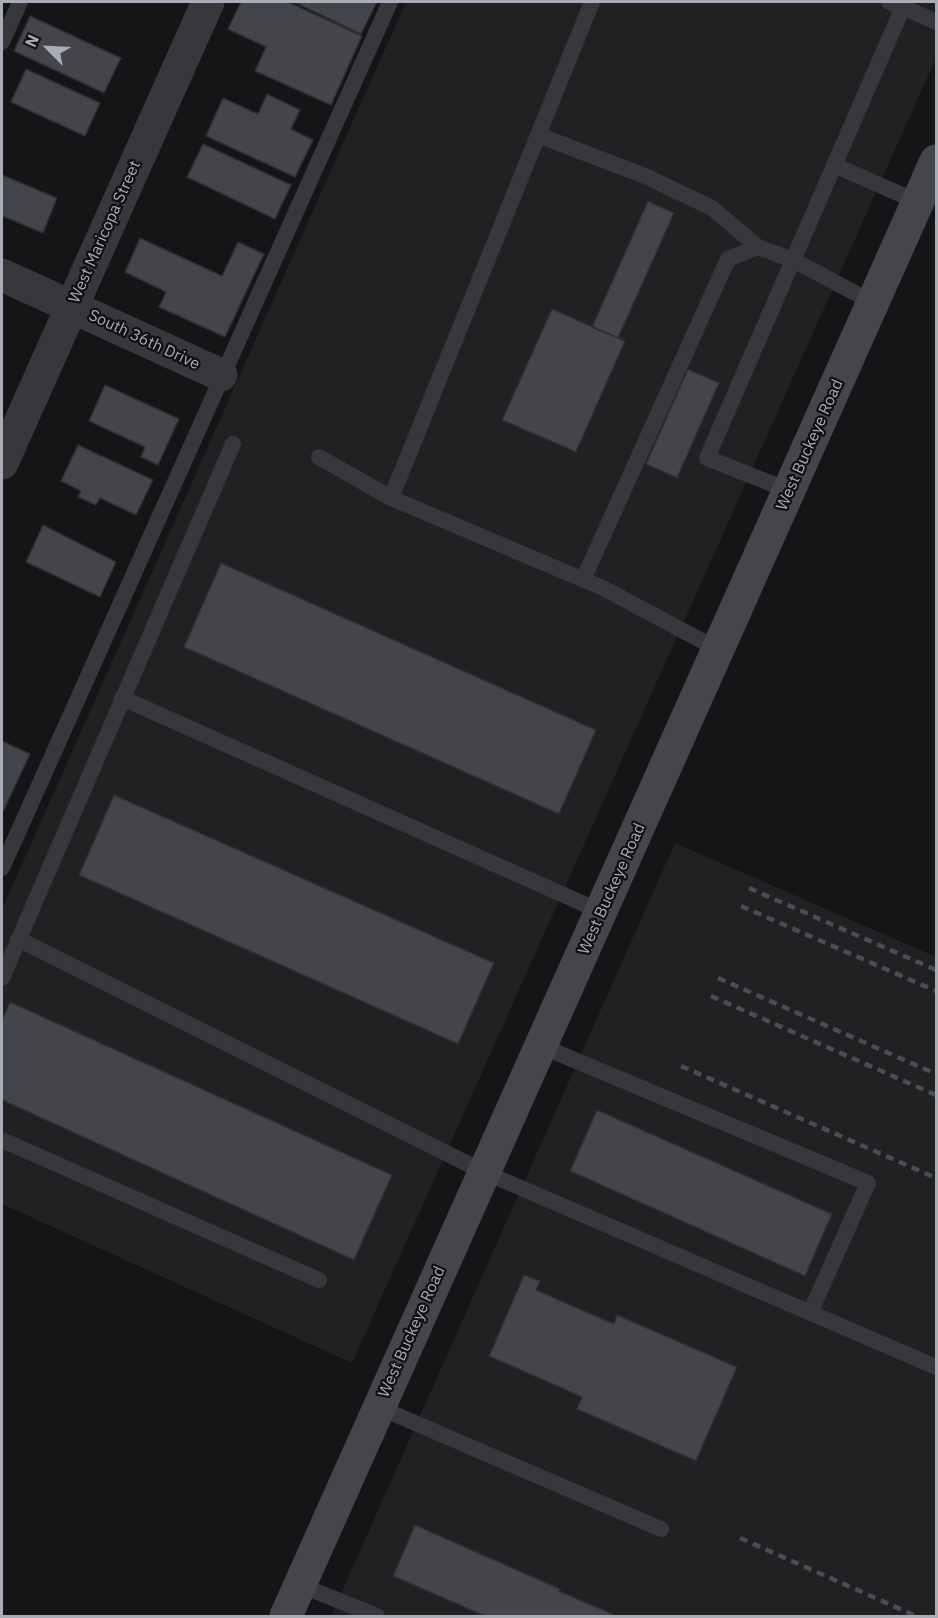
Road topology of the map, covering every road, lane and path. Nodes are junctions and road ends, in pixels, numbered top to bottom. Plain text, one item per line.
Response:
1 (20, 2) edge
2 (208, 2) edge
3 (390, 2) edge
4 (592, 2) edge
5 (896, 4) edge
6 (936, 22) edge
7 (2, 42) edge
8 (538, 135) junction
9 (936, 160) edge
10 (834, 165) junction
11 (918, 202) junction
12 (758, 247) junction
13 (793, 260) junction
14 (2, 275) edge
15 (874, 303) junction
16 (72, 307) junction
17 (221, 375) junction
18 (233, 444) dead end
19 (319, 457) dead end
20 (2, 463) edge
21 (790, 491) junction
22 (391, 498) junction
23 (583, 580) junction
24 (719, 650) junction
25 (122, 698) junction
26 (2, 868) edge
27 (602, 912) junction
28 (18, 939) junction
29 (2, 978) edge
30 (542, 1046) junction
31 (2, 1140) edge
32 (484, 1172) junction
33 (319, 1280) dead end
34 (810, 1312) junction
35 (936, 1367) edge
36 (378, 1407) junction
37 (662, 1529) dead end
38 (300, 1585) junction
39 (286, 1617) edge
40 (377, 1617) edge

1 - 7 lane
2 - 16 street, West Maricopa Street
3 - 17 lane
4 - 8 lane
5 - 6 lane
5 - 10 lane
8 - 12 lane
8 - 22 lane
9 - 11 main road, West Buckeye Road
10 - 11 lane
10 - 13 lane
11 - 15 main road, West Buckeye Road
12 - 13 lane
12 - 23 lane
13 - 15 lane
13 - 21 lane
14 - 16 street, South 36th Drive
15 - 21 main road, West Buckeye Road
16 - 17 street, South 36th Drive
16 - 20 street, West Maricopa Street
17 - 26 lane
18 - 25 lane
19 - 22 lane
21 - 24 main road, West Buckeye Road
22 - 23 lane
23 - 24 lane
24 - 27 main road, West Buckeye Road
25 - 27 lane
25 - 28 lane
27 - 30 main road, West Buckeye Road
28 - 29 lane
28 - 32 lane
30 - 32 main road, West Buckeye Road
30 - 34 lane
31 - 33 lane
32 - 34 lane
32 - 36 main road, West Buckeye Road
34 - 35 lane
36 - 37 lane
36 - 38 main road, West Buckeye Road
38 - 39 main road, West Buckeye Road
38 - 40 lane

